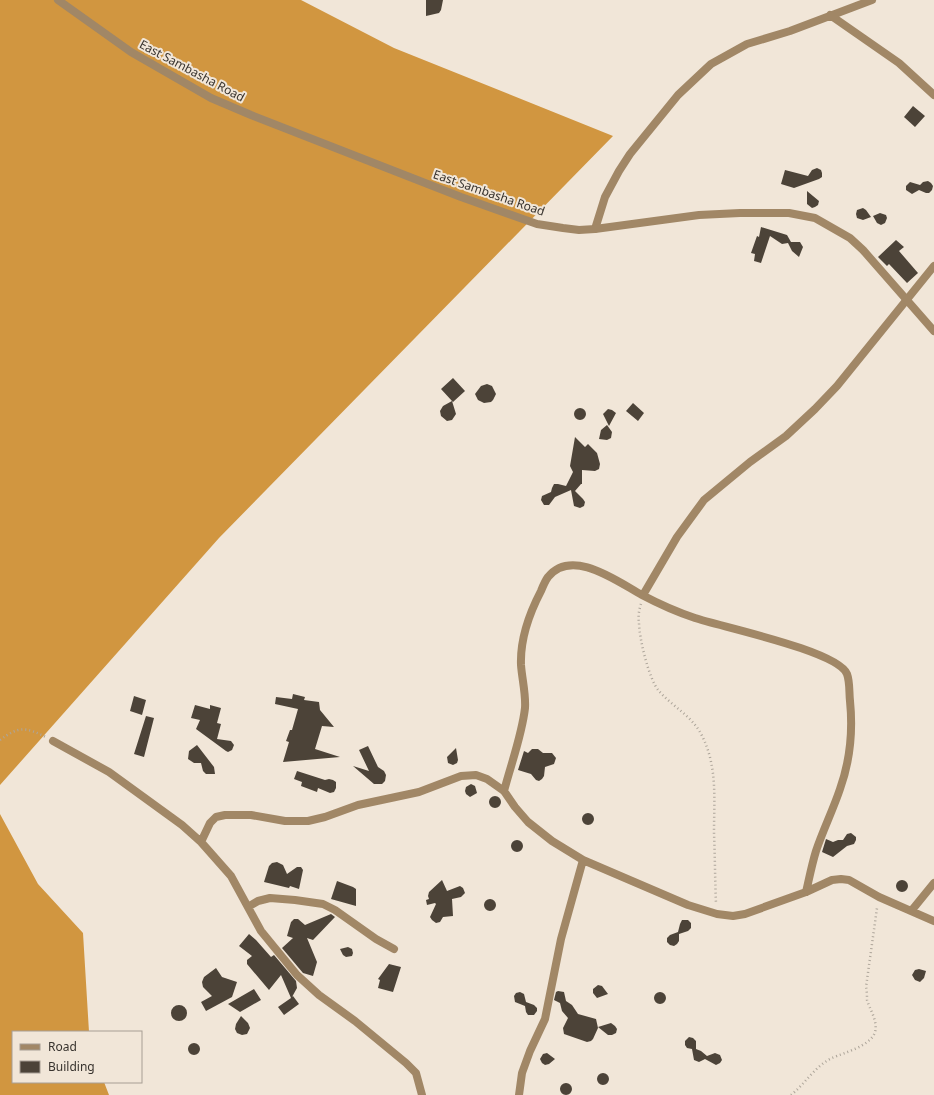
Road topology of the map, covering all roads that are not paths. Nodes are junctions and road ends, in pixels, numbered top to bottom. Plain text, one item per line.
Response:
1 (58, 0) edge
2 (872, 0) edge
3 (830, 15) junction
4 (933, 90) edge
5 (595, 229) junction
6 (934, 266) edge
7 (907, 299) junction
8 (934, 331) edge
9 (643, 595) junction
10 (54, 741) road end
11 (504, 791) junction
12 (201, 842) junction
13 (583, 860) junction
14 (934, 884) edge
15 (806, 892) junction
16 (248, 907) junction
17 (912, 910) junction
18 (934, 921) edge
19 (394, 949) dead end
20 (422, 1095) edge
21 (519, 1095) edge

1 - 5 street, East Sambasha Road
2 - 3 street
3 - 4 street
3 - 5 street
5 - 7 street, East Sambasha Road
6 - 7 street
7 - 8 street, East Sambasha Road
7 - 9 street
9 - 11 street
9 - 15 street
10 - 12 street
11 - 12 street
11 - 13 street
12 - 16 street
13 - 15 street
13 - 21 street
14 - 17 street
15 - 17 street
16 - 19 street
16 - 20 street
17 - 18 street

